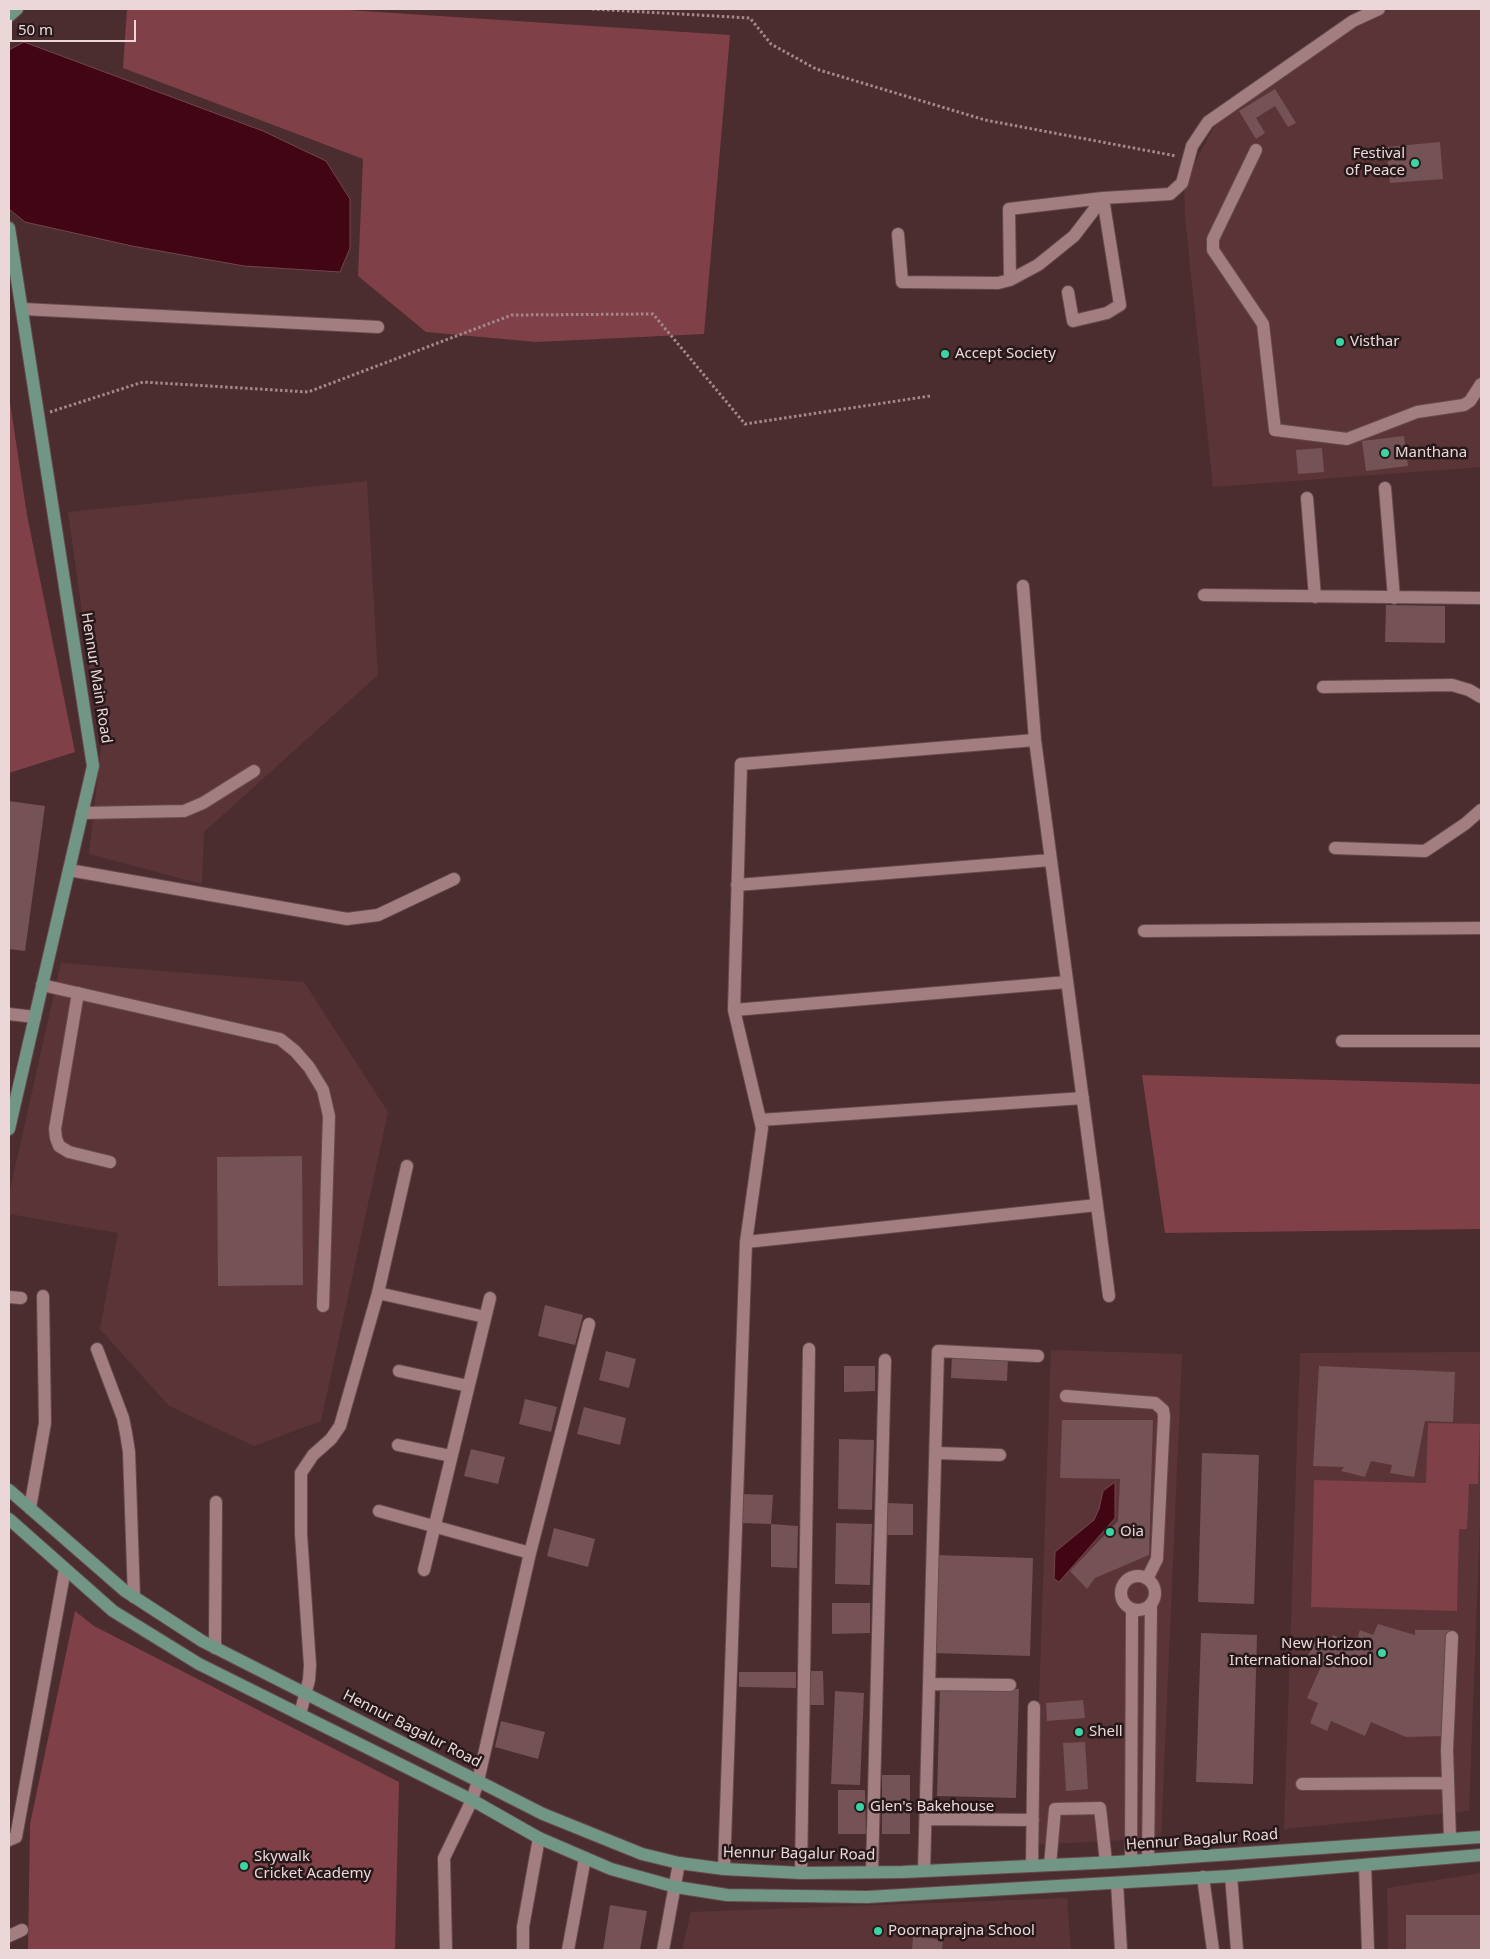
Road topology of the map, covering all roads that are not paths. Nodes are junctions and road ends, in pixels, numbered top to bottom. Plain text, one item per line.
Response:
1 (17, 9) edge
2 (1379, 9) edge
3 (9, 16) edge
4 (1256, 150) dead end
5 (1103, 198) junction
6 (9, 228) edge
7 (898, 234) dead end
8 (1010, 280) junction
9 (1068, 292) dead end
10 (23, 309) junction
11 (378, 328) dead end
12 (1481, 384) edge
13 (1385, 488) dead end
14 (1306, 498) dead end
15 (1023, 586) dead end
16 (1204, 596) dead end
17 (1315, 597) junction
18 (1394, 598) junction
19 (1481, 598) edge
20 (1323, 687) dead end
21 (1481, 697) edge
22 (1034, 740) junction
23 (254, 771) dead end
24 (1481, 810) edge
25 (82, 813) junction
26 (1335, 848) dead end
27 (1051, 860) junction
28 (69, 870) junction
29 (454, 879) dead end
30 (738, 886) junction
31 (1481, 928) edge
32 (1144, 931) dead end
33 (1067, 982) junction
34 (42, 985) junction
35 (78, 993) junction
36 (734, 1010) junction
37 (9, 1014) edge
38 (35, 1017) junction
39 (1342, 1041) dead end
40 (1481, 1041) edge
41 (13, 1089) edge
42 (1083, 1098) junction
43 (760, 1120) junction
44 (9, 1129) edge
45 (110, 1162) dead end
46 (407, 1166) dead end
47 (1097, 1205) junction
48 (746, 1242) junction
49 (378, 1293) junction
50 (43, 1296) dead end
51 (1110, 1296) dead end
52 (490, 1298) dead end
53 (323, 1306) dead end
54 (485, 1316) junction
55 (589, 1324) dead end
56 (96, 1349) dead end
57 (810, 1350) dead end
58 (1038, 1356) dead end
59 (885, 1360) dead end
60 (400, 1371) dead end
61 (468, 1386) junction
62 (1066, 1396) dead end
63 (398, 1445) dead end
64 (936, 1452) junction
65 (1000, 1455) dead end
66 (451, 1456) junction
67 (9, 1490) edge
68 (216, 1502) dead end
69 (30, 1508) junction
70 (379, 1511) dead end
71 (9, 1520) edge
72 (434, 1526) junction
73 (530, 1553) junction
74 (65, 1569) junction
75 (424, 1570) dead end
76 (1147, 1579) junction
77 (134, 1597) junction
78 (1151, 1604) junction
79 (1132, 1609) junction
80 (1452, 1637) dead end
81 (215, 1648) junction
82 (929, 1684) junction
83 (1010, 1684) dead end
84 (306, 1694) junction
85 (1034, 1707) dead end
86 (300, 1714) junction
87 (478, 1781) junction
88 (1448, 1783) junction
89 (1302, 1784) dead end
90 (472, 1800) junction
91 (926, 1819) junction
92 (1033, 1820) junction
93 (1481, 1837) edge
94 (538, 1838) junction
95 (1450, 1839) junction
96 (9, 1840) edge
97 (1481, 1856) edge
98 (585, 1858) junction
99 (1148, 1860) junction
100 (1131, 1861) junction
101 (1106, 1862) junction
102 (679, 1863) junction
103 (1050, 1865) junction
104 (1365, 1865) junction
105 (1032, 1866) junction
106 (724, 1869) junction
107 (924, 1871) junction
108 (872, 1872) junction
109 (903, 1872) junction
110 (801, 1873) junction
111 (1231, 1876) junction
112 (1203, 1877) junction
113 (1117, 1883) junction
114 (676, 1887) junction
115 (903, 1895) junction
116 (22, 1930) dead end
117 (9, 1936) edge
118 (446, 1950) edge
119 (523, 1950) edge
120 (568, 1950) edge
121 (663, 1950) edge
122 (1121, 1950) edge
123 (1212, 1950) edge
124 (1237, 1950) edge
125 (1368, 1950) edge

1 - 3 main road
2 - 5 street
4 - 12 street
5 - 8 street
5 - 8 street
5 - 9 street
6 - 10 main road, Hennur Main Road
7 - 8 street
10 - 11 street
10 - 25 main road, Hennur Main Road
13 - 18 street
14 - 17 street
15 - 22 street
16 - 17 street
17 - 18 street
18 - 19 street
20 - 21 street
22 - 27 street
22 - 30 street
23 - 25 street
24 - 26 street
25 - 28 main road, Hennur Main Road
27 - 30 street
27 - 33 street
28 - 29 street
28 - 34 main road, Hennur Main Road
30 - 36 street
31 - 32 street
33 - 36 street
33 - 42 street
34 - 35 street
34 - 38 main road, Hennur Main Road
35 - 45 street
35 - 53 street
36 - 43 street
37 - 38 street
38 - 41 main road, Hennur Main Road
39 - 40 street
41 - 44 main road, Hennur Main Road
42 - 43 street
42 - 47 street
43 - 48 street
46 - 49 street
47 - 48 street
47 - 51 street
48 - 106 street
49 - 54 street
49 - 84 street
50 - 69 street
52 - 54 street
54 - 61 street
55 - 73 street
56 - 77 street
57 - 110 street
58 - 64 street
59 - 108 street
60 - 61 street
61 - 66 street
62 - 76 street
63 - 66 street
64 - 65 street
64 - 82 street
66 - 72 street
67 - 69 main road, Hennur Bagalur Road
68 - 81 street
69 - 77 main road, Hennur Bagalur Road
70 - 72 street
71 - 74 main road
72 - 73 street
72 - 75 street
73 - 87 street
74 - 86 main road
74 - 96 street
76 - 78 street
76 - 79 street
77 - 81 main road, Hennur Bagalur Road
78 - 79 street
78 - 99 street
79 - 100 street
80 - 88 street
81 - 84 main road, Hennur Bagalur Road
82 - 83 street
82 - 91 street
84 - 86 street
84 - 87 main road, Hennur Bagalur Road
85 - 92 street
86 - 90 main road
87 - 90 street
87 - 102 main road, Hennur Bagalur Road
88 - 89 street
88 - 95 street
90 - 94 main road
90 - 118 street
91 - 92 street
91 - 107 street
92 - 105 street
93 - 95 main road, Hennur Bagalur Road
94 - 98 main road
94 - 119 street
95 - 99 main road, Hennur Bagalur Road
97 - 104 main road
98 - 114 main road
98 - 120 street
99 - 100 main road, Hennur Bagalur Road
100 - 101 main road, Hennur Bagalur Road
101 - 103 main road, Hennur Bagalur Road
101 - 103 street
102 - 106 main road, Hennur Bagalur Road
102 - 114 street
103 - 105 main road, Hennur Bagalur Road
104 - 111 main road
104 - 125 street
105 - 107 main road, Hennur Bagalur Road
106 - 110 main road, Hennur Bagalur Road
107 - 109 main road, Hennur Bagalur Road
108 - 109 main road, Hennur Bagalur Road
108 - 110 main road, Hennur Bagalur Road
109 - 115 main road
111 - 112 main road
111 - 124 street
112 - 113 main road
112 - 123 street
113 - 115 main road
113 - 122 street
114 - 115 main road
114 - 121 street
116 - 117 street

